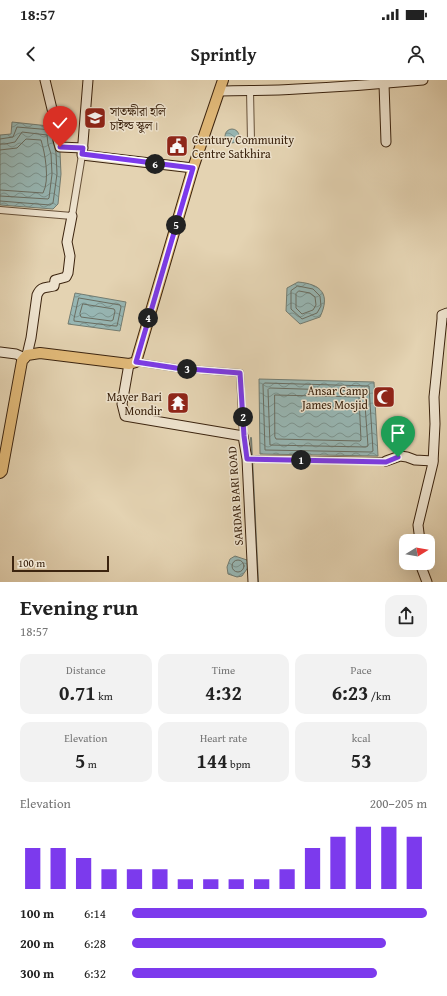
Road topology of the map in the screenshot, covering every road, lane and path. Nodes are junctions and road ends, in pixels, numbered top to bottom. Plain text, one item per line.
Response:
1 (45, 80) edge
2 (88, 80) edge
3 (224, 80) edge
4 (423, 80) edge
5 (384, 84) junction
6 (250, 90) junction
7 (220, 91) junction
8 (251, 141) dead end
9 (386, 142) dead end
10 (83, 151) junction
11 (193, 168) junction
12 (0, 210) edge
13 (72, 216) junction
14 (447, 313) edge
15 (0, 352) edge
16 (26, 356) junction
17 (132, 363) junction
18 (244, 436) junction
19 (247, 459) junction
20 (433, 461) junction
21 (386, 462) joint
22 (0, 473) edge
23 (419, 534) edge
24 (422, 570) edge
25 (252, 582) edge
26 (427, 582) edge

1 - 10 main road
2 - 10 main road
3 - 7 main road
4 - 5 main road
5 - 6 main road
5 - 9 main road
6 - 7 main road
6 - 8 street
7 - 11 main road
10 - 11 main road
10 - 13 street
11 - 17 main road
12 - 13 street
13 - 16 main road
14 - 20 main road
15 - 16 main road
16 - 17 main road
16 - 22 main road
17 - 18 street
17 - 18 main road, SARDAR BARI ROAD
18 - 19 main road, SARDAR BARI ROAD
19 - 21 street
19 - 25 main road, SARDAR BARI ROAD
20 - 21 main road
20 - 23 main road
24 - 26 main road

